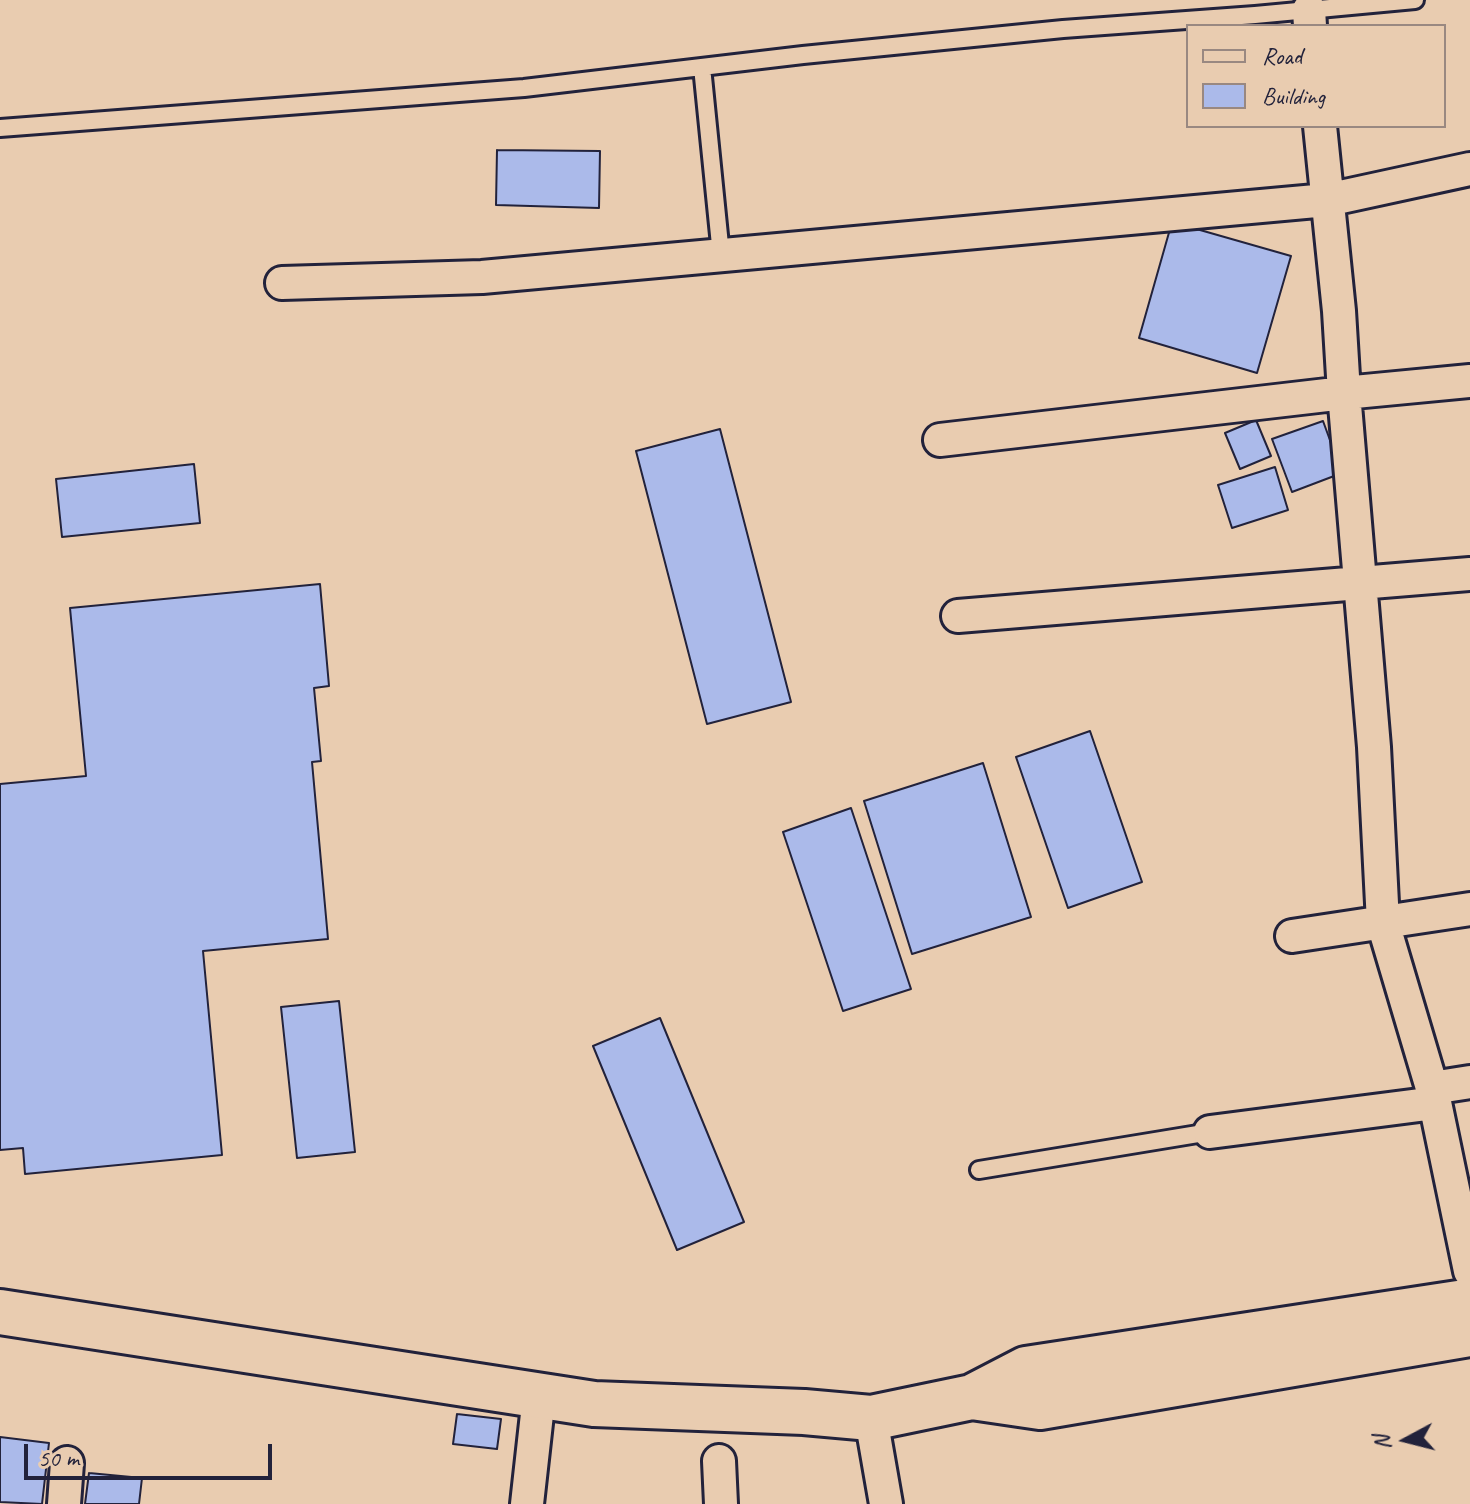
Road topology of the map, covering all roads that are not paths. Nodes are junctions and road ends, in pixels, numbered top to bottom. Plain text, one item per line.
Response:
1 (1415, 0) edge
2 (1309, 18) edge
3 (702, 67) junction
4 (0, 128) edge
5 (1320, 128) edge
6 (1470, 169) edge
7 (1327, 200) junction
8 (721, 255) junction
9 (282, 283) dead end
10 (1470, 381) edge
11 (1344, 393) junction
12 (940, 440) dead end
13 (1470, 574) edge
14 (1360, 584) junction
15 (958, 616) dead end
16 (1470, 909) edge
17 (1383, 923) junction
18 (1292, 936) dead end
19 (1470, 1082) edge
20 (1434, 1095) junction
21 (1210, 1132) joint
22 (979, 1170) dead end
23 (1469, 1305) edge
24 (0, 1312) edge
25 (539, 1396) junction
26 (871, 1418) junction
27 (719, 1461) dead end
28 (67, 1463) dead end
29 (64, 1504) edge
30 (527, 1504) edge
31 (721, 1504) edge
32 (886, 1504) edge

1 - 2 lane
2 - 3 lane
3 - 4 lane
3 - 8 lane
5 - 7 street
6 - 7 street
7 - 8 street
7 - 11 street
8 - 9 street
10 - 11 street
11 - 12 street
11 - 14 street
13 - 14 street
14 - 15 street
14 - 17 street
16 - 17 street
17 - 18 street
17 - 20 street
19 - 20 street
20 - 21 street
20 - 23 street
21 - 22 lane
23 - 26 street
24 - 25 street
25 - 26 street
25 - 30 street
26 - 32 street
27 - 31 street
28 - 29 street

